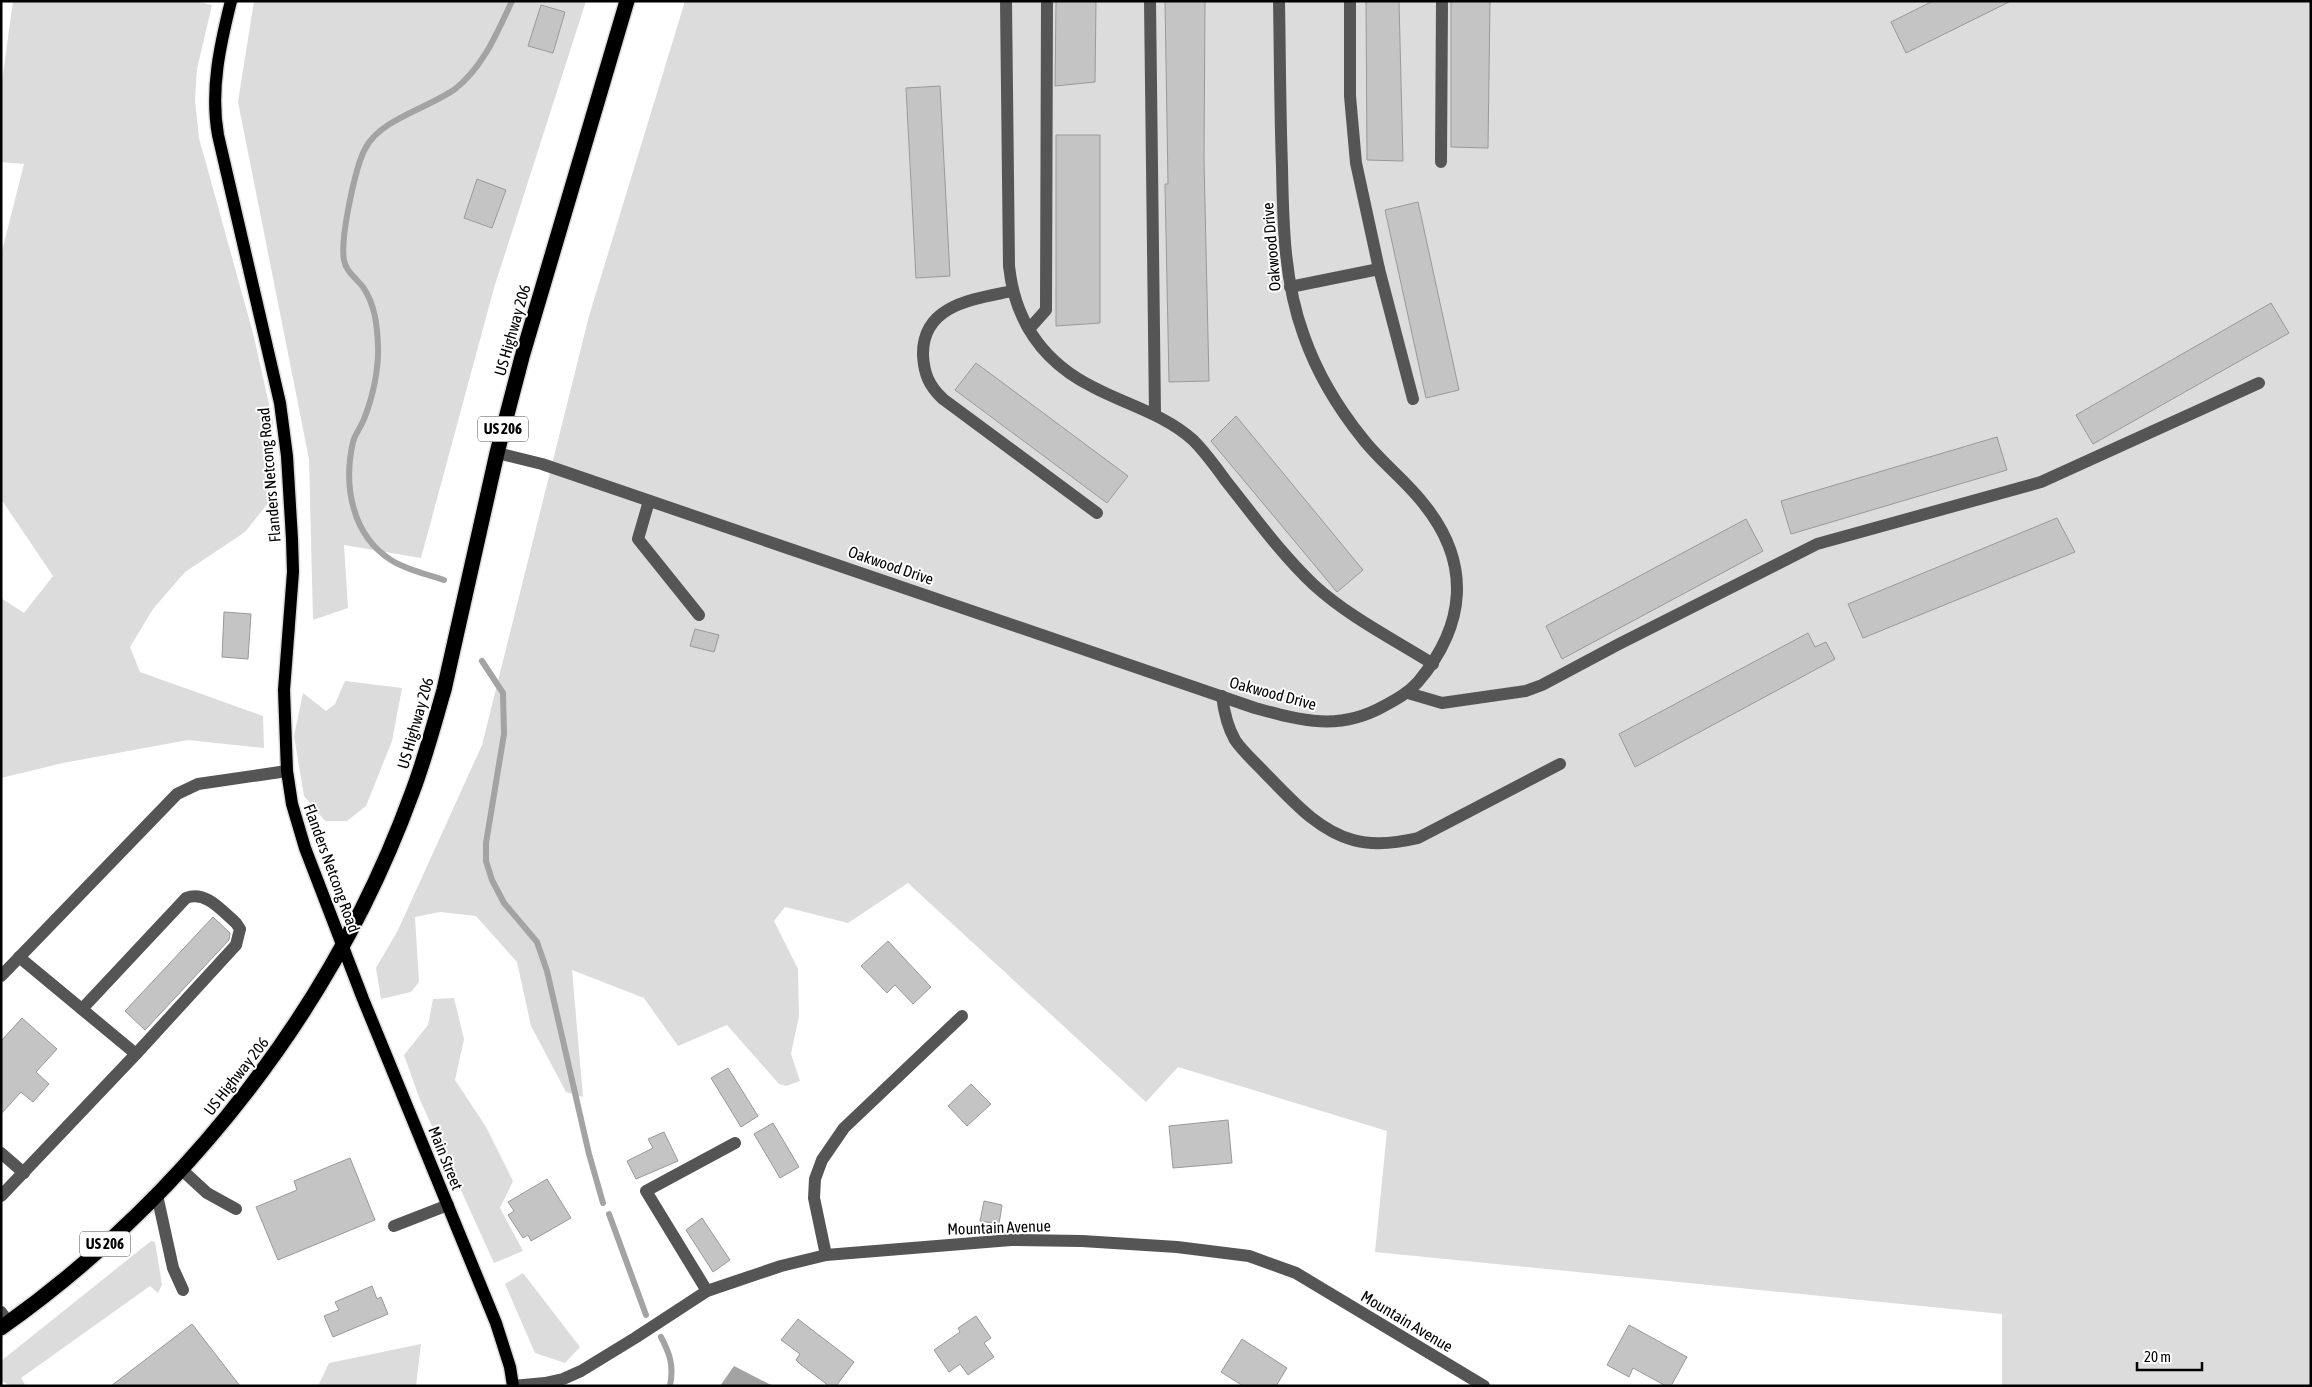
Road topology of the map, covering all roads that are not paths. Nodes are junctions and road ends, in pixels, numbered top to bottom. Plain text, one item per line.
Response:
1 (231, 1) edge
2 (628, 1) edge
3 (1006, 1) edge
4 (1047, 1) edge
5 (1150, 1) edge
6 (1279, 1) edge
7 (1350, 1) edge
8 (1442, 1) edge
9 (1441, 162) dead end
10 (1379, 269) junction
11 (1290, 287) junction
12 (1012, 291) junction
13 (1029, 329) junction
14 (2259, 383) dead end
15 (1413, 398) dead end
16 (1154, 414) junction
17 (497, 453) junction
18 (650, 501) junction
19 (1097, 513) dead end
20 (699, 615) dead end
21 (1433, 664) junction
22 (1408, 693) junction
23 (1222, 696) junction
24 (1560, 764) dead end
25 (286, 771) junction
26 (343, 945) junction
27 (20, 957) junction
28 (1, 976) edge
29 (82, 1009) junction
30 (962, 1016) dead end
31 (136, 1054) junction
32 (735, 1143) dead end
33 (1, 1153) edge
34 (182, 1170) junction
35 (24, 1173) junction
36 (157, 1195) junction
37 (1, 1196) edge
38 (448, 1205) junction
39 (236, 1209) dead end
40 (394, 1226) dead end
41 (826, 1255) junction
42 (183, 1290) dead end
43 (707, 1291) junction
44 (4, 1321) edge
45 (513, 1386) edge
46 (1484, 1386) edge

1 - 25 main road, Flanders Netcong Road
2 - 17 highway, US Highway 206 / US 206
3 - 12 street
4 - 13 street
5 - 16 street
6 - 11 street, Oakwood Drive
7 - 10 street
8 - 9 street
10 - 11 street
10 - 15 street
11 - 21 street, Oakwood Drive
12 - 13 street
12 - 19 street
13 - 16 street
14 - 22 street
16 - 21 street
17 - 18 street, Oakwood Drive
17 - 26 highway, US Highway 206 / US 206
18 - 20 street
18 - 23 street, Oakwood Drive
21 - 22 street, Oakwood Drive
22 - 23 street, Oakwood Drive
23 - 24 street
25 - 26 main road, Flanders Netcong Road
25 - 27 street
26 - 34 highway, US Highway 206 / US 206
26 - 38 main road, Main Street
27 - 28 street
27 - 29 street
29 - 31 street
29 - 31 street
30 - 41 street
31 - 35 street
32 - 43 street
33 - 35 street
34 - 36 highway, US Highway 206 / US 206
34 - 39 street
35 - 37 street
36 - 42 street
36 - 44 highway, US Highway 206 / US 206
38 - 40 street
38 - 45 main road, Main Street
41 - 43 street, Mountain Avenue
41 - 46 street, Mountain Avenue
43 - 45 street, Mountain Avenue

